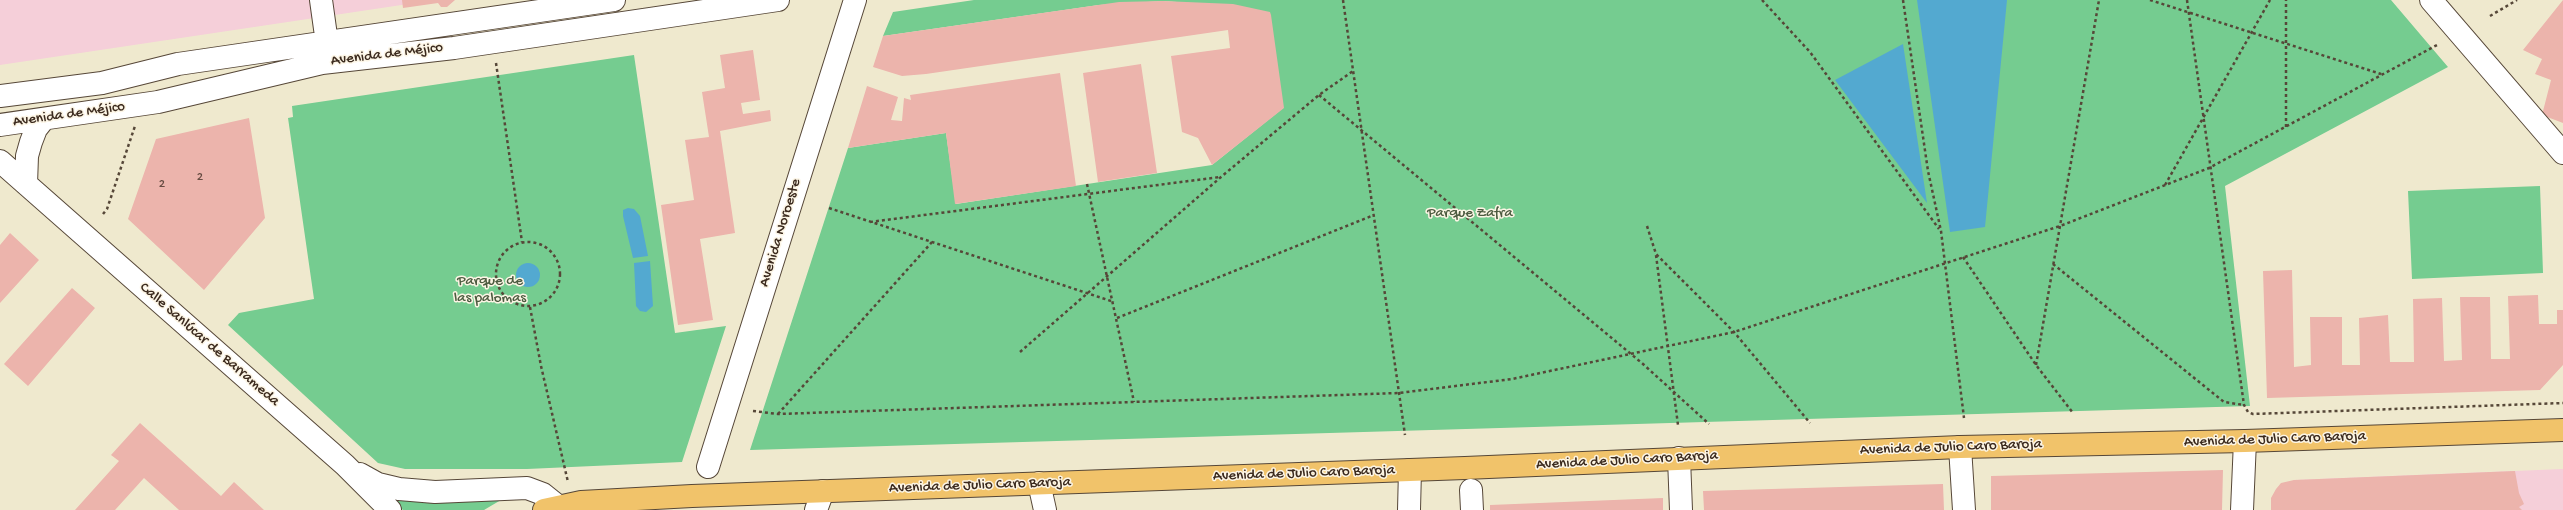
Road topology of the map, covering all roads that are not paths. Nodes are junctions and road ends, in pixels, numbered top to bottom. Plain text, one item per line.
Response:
1 (321, 0) edge
2 (614, 0) edge
3 (778, 0) edge
4 (855, 0) edge
5 (2431, 0) edge
6 (327, 43) junction
7 (5, 98) edge
8 (44, 119) junction
9 (0, 124) edge
10 (2563, 153) edge
11 (2, 159) edge
12 (26, 184) junction
13 (2563, 430) edge
14 (2246, 441) junction
15 (1960, 447) junction
16 (1680, 458) junction
17 (346, 465) junction
18 (708, 467) dead end
19 (1410, 470) junction
20 (1039, 483) junction
21 (692, 496) junction
22 (819, 501) edge
23 (551, 508) edge
24 (390, 510) edge
25 (717, 510) edge
26 (1045, 510) edge
27 (1409, 510) edge
28 (1681, 510) edge
29 (1964, 510) edge
30 (2242, 510) edge

1 - 6 street
2 - 6 street, Avenida de Méjico
3 - 8 street, Avenida de Méjico
4 - 18 street, Avenida Noroeste
5 - 10 street
6 - 7 street, Avenida de Méjico
8 - 9 street, Avenida de Méjico
8 - 12 street
11 - 12 street, Calle Sanlúcar de Barrameda
12 - 17 street, Calle Sanlúcar de Barrameda
13 - 14 main road, Avenida de Julio Caro Baroja
14 - 15 main road, Avenida de Julio Caro Baroja
14 - 30 street
15 - 16 main road, Avenida de Julio Caro Baroja
15 - 29 street
16 - 19 main road, Avenida de Julio Caro Baroja
16 - 28 street
17 - 23 street
17 - 24 street, Calle Sanlúcar de Barrameda
19 - 20 main road, Avenida de Julio Caro Baroja
19 - 27 street
20 - 22 main road, Avenida de Julio Caro Baroja
20 - 26 street
21 - 22 main road, Avenida de Julio Caro Baroja
21 - 23 main road, Avenida de Julio Caro Baroja
21 - 25 main road

